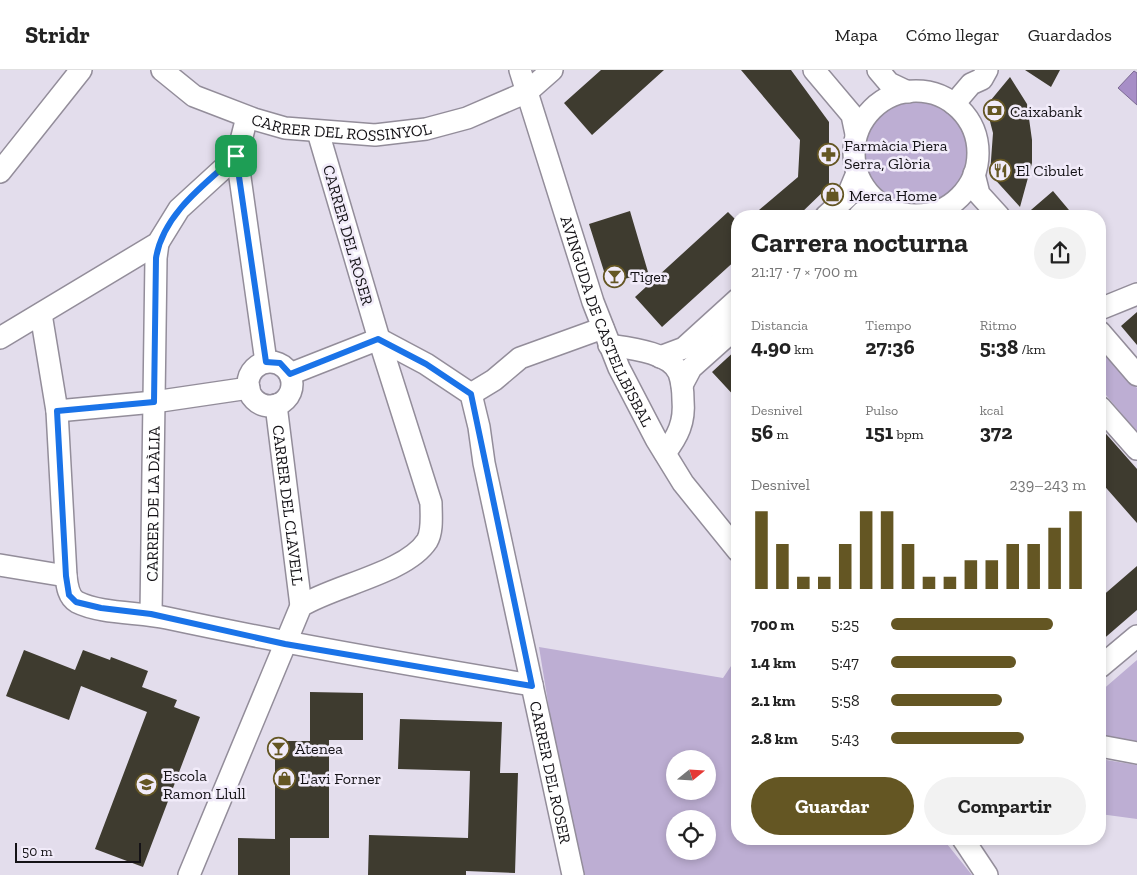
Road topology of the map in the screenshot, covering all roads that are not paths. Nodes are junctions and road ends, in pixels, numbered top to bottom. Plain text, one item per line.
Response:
1 (81, 70) edge
2 (162, 70) edge
3 (520, 70) edge
4 (552, 70) edge
5 (814, 70) edge
6 (878, 70) edge
7 (988, 70) edge
8 (971, 77) edge
9 (527, 92) junction
10 (908, 92) junction
11 (954, 104) junction
12 (247, 117) junction
13 (318, 132) junction
14 (856, 134) junction
15 (236, 156) junction
16 (0, 172) edge
17 (857, 173) junction
18 (974, 174) junction
19 (884, 208) junction
20 (833, 210) edge
21 (874, 210) edge
22 (890, 210) edge
23 (946, 210) edge
24 (994, 210) edge
25 (158, 243) junction
26 (1137, 294) edge
27 (731, 305) edge
28 (1106, 307) edge
29 (41, 314) junction
30 (731, 332) edge
31 (606, 336) junction
32 (0, 338) edge
33 (378, 339) junction
34 (1106, 339) edge
35 (660, 357) junction
36 (266, 362) junction
37 (290, 374) junction
38 (1137, 375) edge
39 (682, 385) junction
40 (249, 388) junction
41 (471, 394) junction
42 (154, 402) junction
43 (276, 405) junction
44 (57, 411) junction
45 (1106, 414) edge
46 (1137, 449) edge
47 (665, 453) junction
48 (731, 541) edge
49 (0, 564) edge
50 (66, 576) junction
51 (301, 606) junction
52 (151, 614) junction
53 (1137, 636) edge
54 (285, 644) junction
55 (1106, 663) edge
56 (532, 686) junction
57 (1106, 747) edge
58 (1137, 753) edge
59 (975, 848) edge
60 (188, 875) edge
61 (573, 875) edge
62 (987, 875) edge

1 - 16 street
2 - 12 street, CARRER DEL ROSSINYOL
3 - 9 street, AVINGUDA DE CASTELLBISBAL
4 - 9 street, CARRER DEL ROSSINYOL
5 - 14 street
6 - 10 street
7 - 8 street
8 - 11 street
9 - 13 street, CARRER DEL ROSSINYOL
9 - 31 street, AVINGUDA DE CASTELLBISBAL
10 - 11 street
10 - 14 street
11 - 18 street
12 - 13 street, CARRER DEL ROSSINYOL
12 - 15 street
13 - 33 street, CARRER DEL ROSER
14 - 17 street
15 - 25 street
15 - 36 street
17 - 19 street
17 - 20 street
18 - 23 street
18 - 24 street
19 - 21 street
19 - 22 street
25 - 29 street
25 - 42 street, CARRER DE LA DÀLIA
26 - 28 street
27 - 35 street
29 - 32 street
29 - 44 street
30 - 39 street
31 - 35 street
31 - 41 street
31 - 47 street, AVINGUDA DE CASTELLBISBAL
33 - 37 street
33 - 41 street
33 - 51 street, CARRER DEL ROSER
34 - 38 street
35 - 39 street
36 - 37 street
36 - 40 street
37 - 43 street
39 - 47 street
40 - 42 street
40 - 43 street
41 - 56 street, CARRER DEL ROSER
42 - 44 street
42 - 52 street, CARRER DE LA DÀLIA
43 - 51 street, CARRER DEL CLAVELL
44 - 50 street
45 - 46 street
47 - 48 street, AVINGUDA DE CASTELLBISBAL
49 - 50 street
50 - 52 street
51 - 54 street
52 - 54 street
53 - 55 street
54 - 56 street
54 - 60 street
56 - 61 street, CARRER DEL ROSER
57 - 58 street
59 - 62 street

